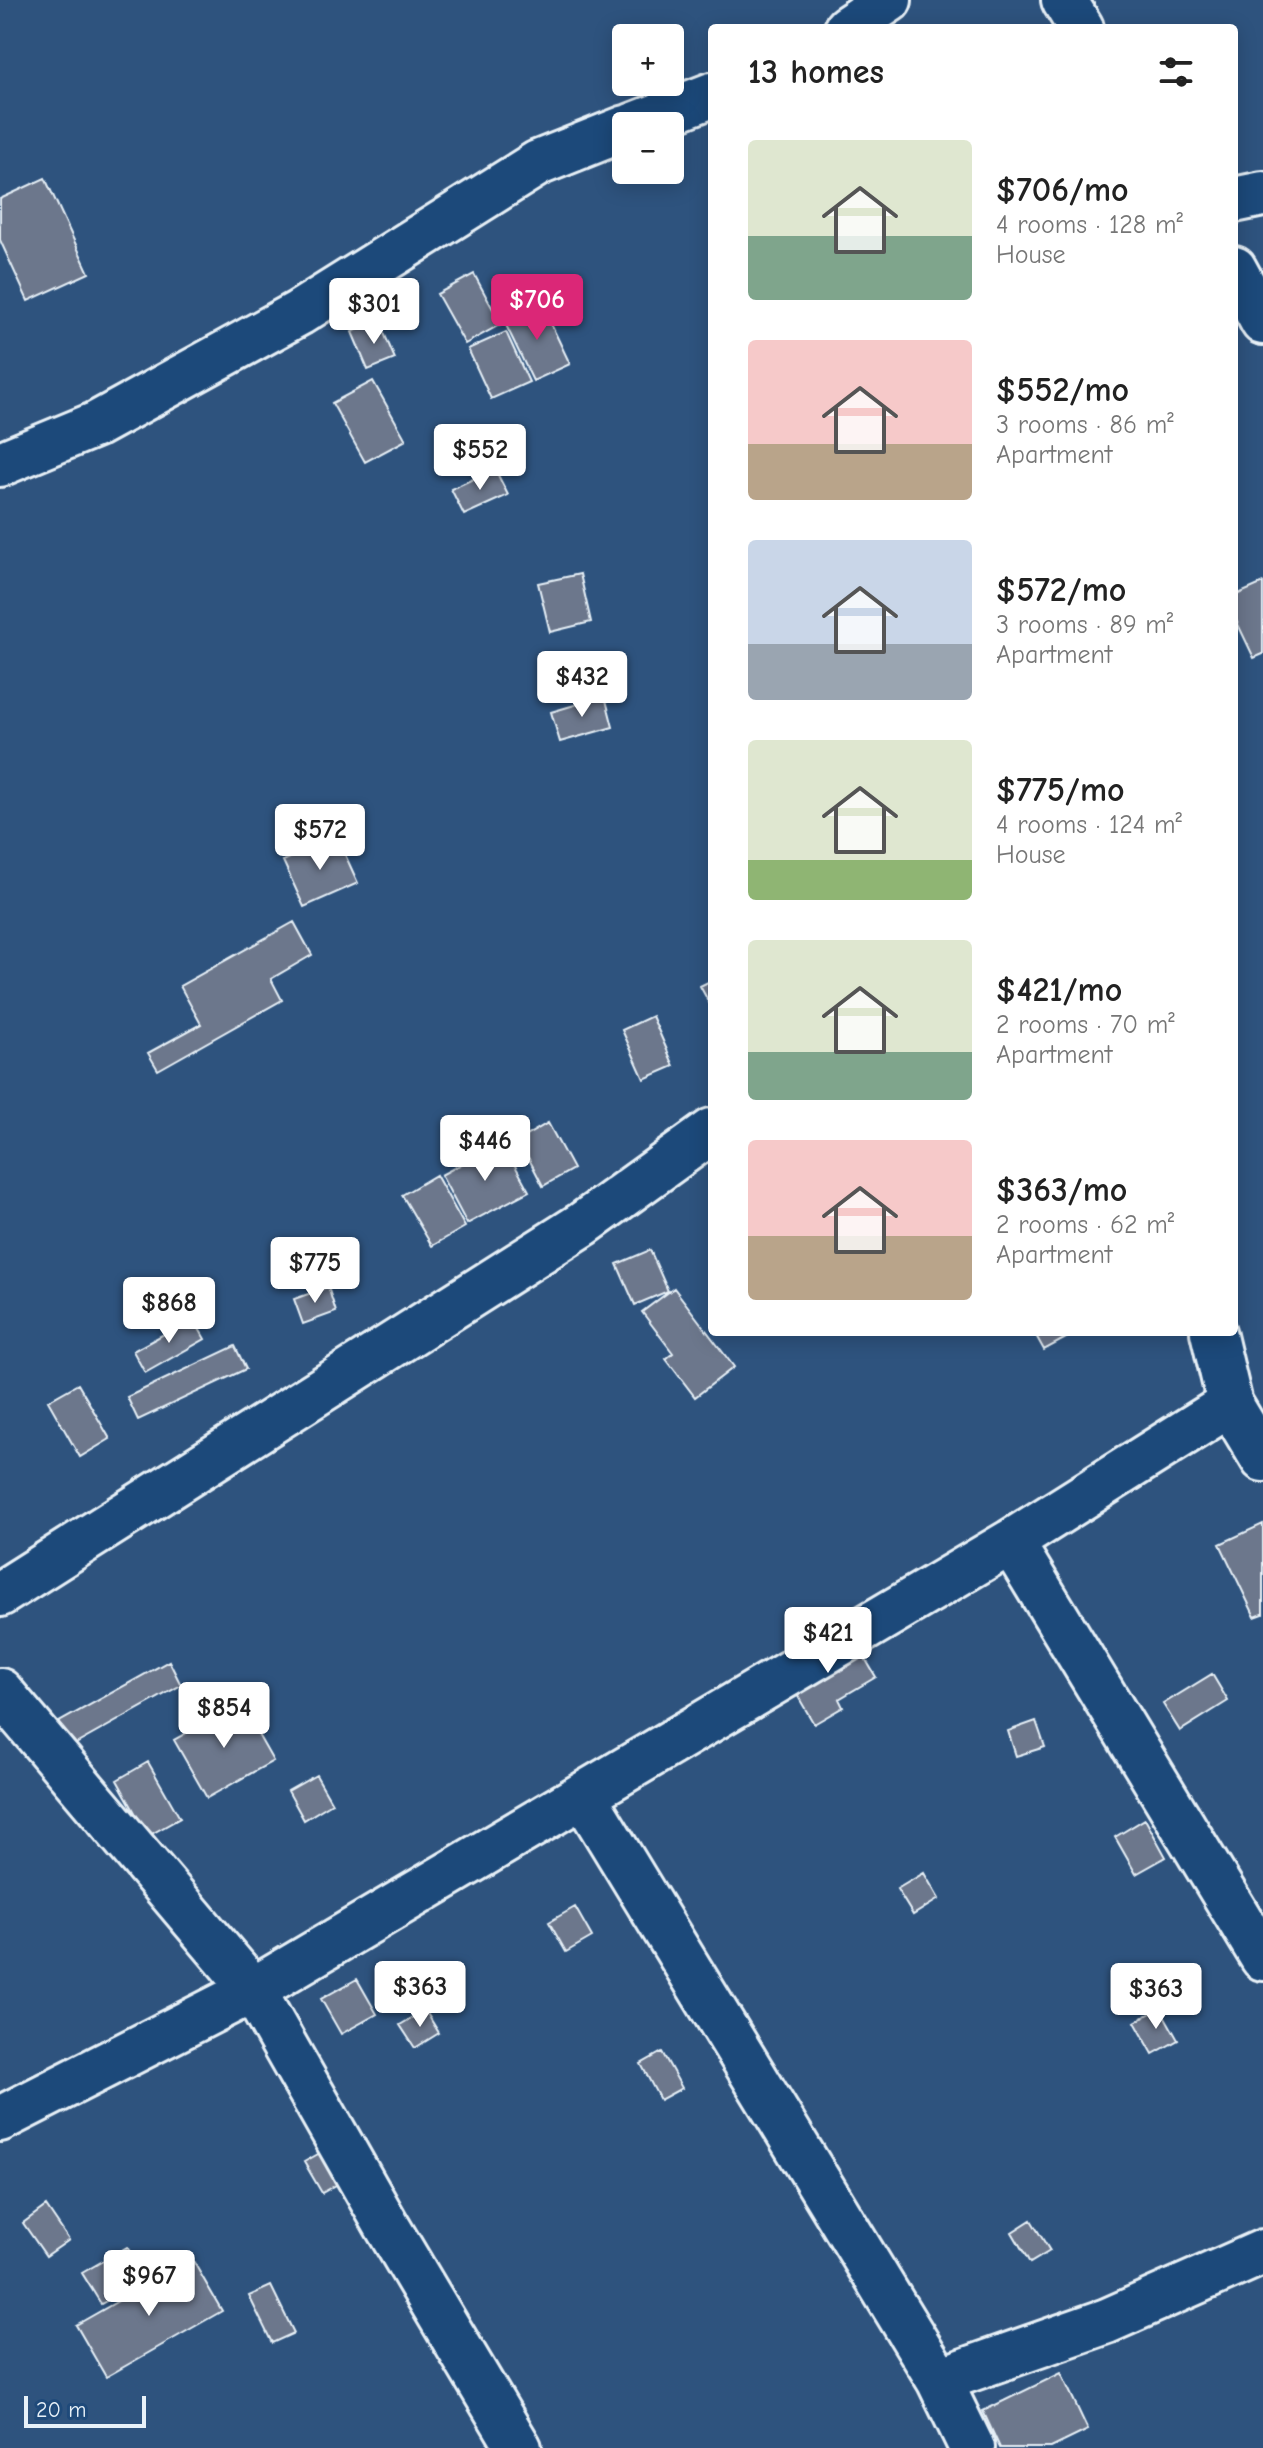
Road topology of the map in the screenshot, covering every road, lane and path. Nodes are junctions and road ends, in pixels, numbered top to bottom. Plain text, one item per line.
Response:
1 (889, 0) edge
2 (1064, 0) edge
3 (853, 24) edge
4 (1079, 24) edge
5 (708, 97) edge
6 (668, 112) edge
7 (612, 134) edge
8 (1263, 194) edge
9 (1238, 199) edge
10 (1238, 276) edge
11 (1263, 322) edge
12 (0, 464) edge
13 (708, 1134) edge
14 (1214, 1336) edge
15 (1230, 1404) junction
16 (1263, 1459) edge
17 (1011, 1542) junction
18 (0, 1594) edge
19 (0, 1691) edge
20 (583, 1795) junction
21 (1263, 1958) edge
22 (253, 1990) junction
23 (0, 2119) edge
24 (1263, 2252) edge
25 (939, 2380) junction
26 (519, 2448) edge
27 (972, 2448) edge

1 - 3 street
2 - 4 street
5 - 6 street
7 - 12 street
8 - 9 street
10 - 11 street
13 - 18 street
14 - 15 street
15 - 16 street
15 - 17 street
17 - 20 street
17 - 21 street
19 - 22 street
20 - 22 street
20 - 25 street
22 - 23 street
22 - 26 street
24 - 25 street
25 - 27 street

